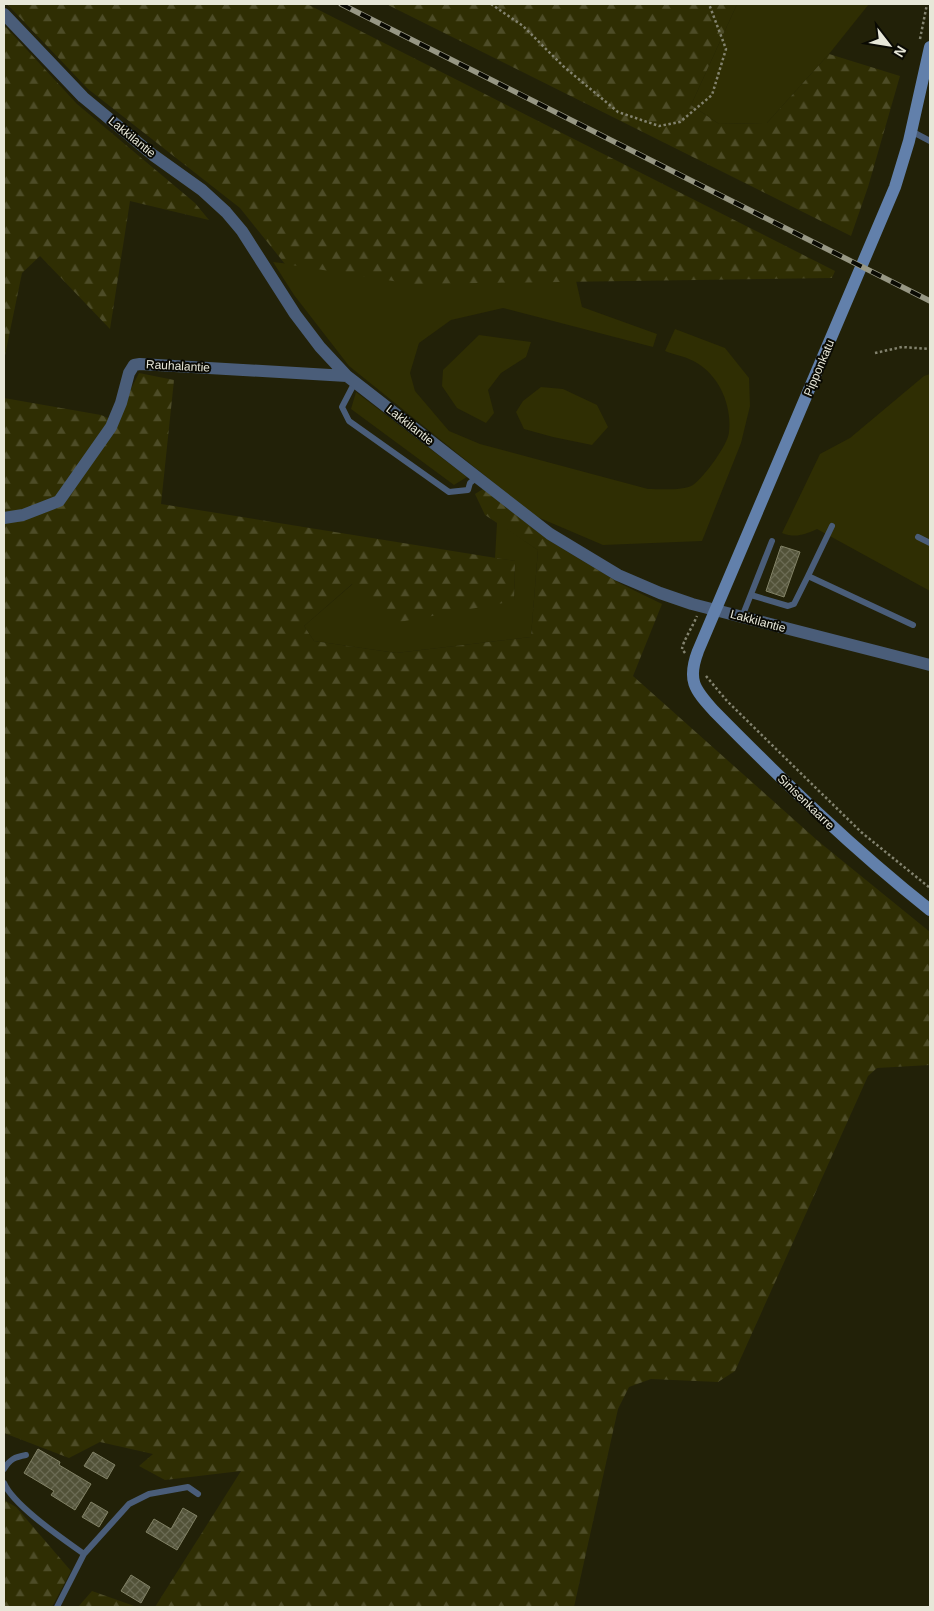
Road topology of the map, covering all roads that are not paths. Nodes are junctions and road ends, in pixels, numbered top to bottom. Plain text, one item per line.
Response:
1 (4, 14) edge
2 (925, 43) edge
3 (911, 131) junction
4 (930, 141) edge
5 (351, 379) junction
6 (477, 477) junction
7 (4, 518) edge
8 (832, 526) dead end
9 (918, 537) dead end
10 (772, 541) dead end
11 (930, 544) edge
12 (808, 576) junction
13 (751, 595) junction
14 (715, 610) junction
15 (742, 617) junction
16 (913, 625) dead end
17 (930, 664) edge
18 (693, 684) joint
19 (930, 910) edge
20 (26, 1454) dead end
21 (4, 1468) edge
22 (4, 1483) edge
23 (198, 1494) dead end
24 (84, 1554) junction
25 (57, 1607) edge

1 - 5 street, Lakkilantie
2 - 3 street, Pipponkatu
3 - 4 lane
3 - 14 street, Pipponkatu
5 - 6 street, Lakkilantie
5 - 6 lane
5 - 7 street, Rauhalantie
6 - 14 street, Lakkilantie
8 - 12 lane
9 - 11 lane
10 - 13 lane
12 - 13 lane
12 - 16 lane
13 - 15 lane
14 - 15 street, Lakkilantie
14 - 18 street, Pipponkatu
15 - 17 street, Lakkilantie
18 - 19 street, Sinisenkaarre
20 - 21 lane
22 - 24 lane
23 - 24 lane
24 - 25 lane

